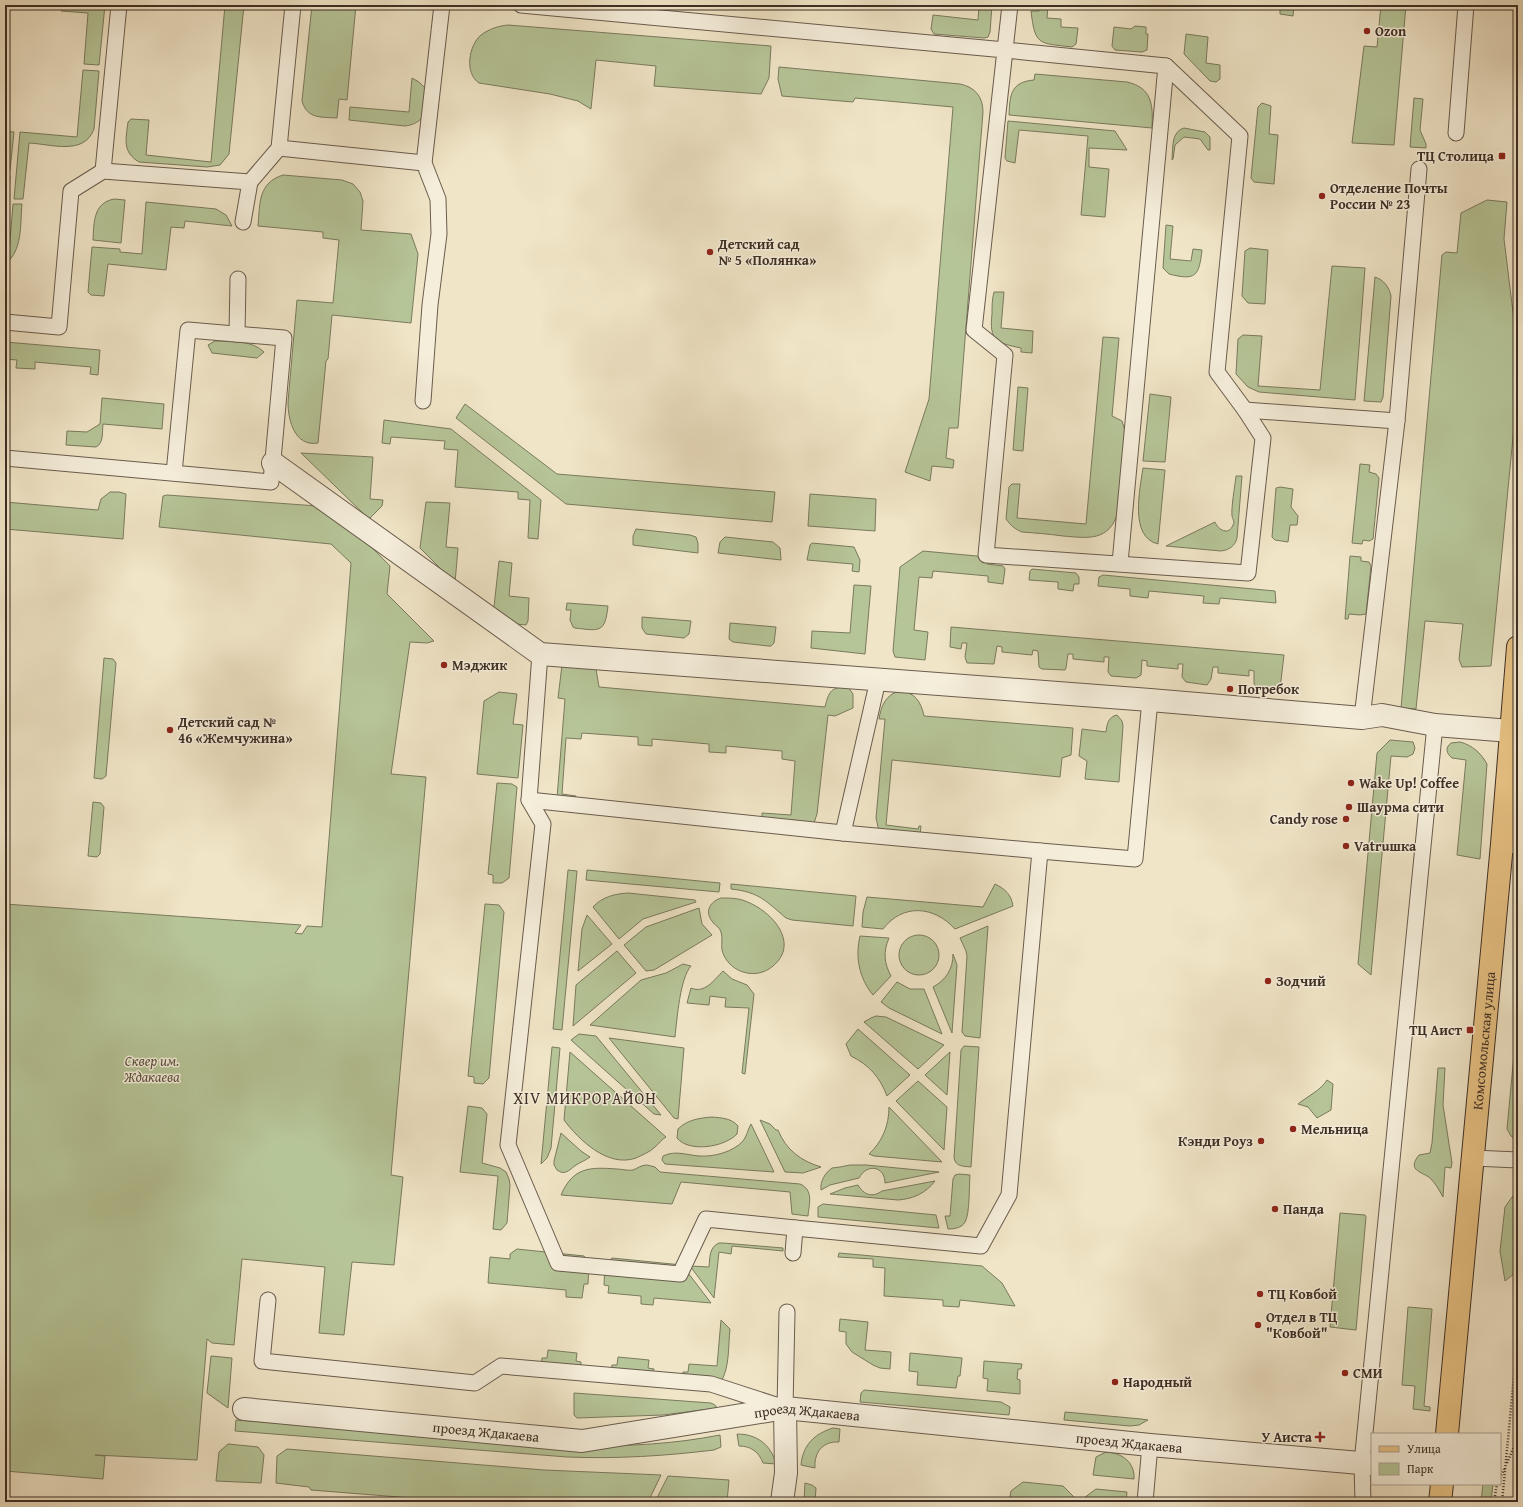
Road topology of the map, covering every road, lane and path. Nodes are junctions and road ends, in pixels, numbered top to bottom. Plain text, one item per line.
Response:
1 (119, 5) edge
2 (293, 5) edge
3 (442, 5) edge
4 (520, 5) edge
5 (1010, 5) edge
6 (1466, 5) edge
7 (1005, 50) junction
8 (1166, 66) junction
9 (1456, 133) dead end
10 (279, 148) junction
11 (424, 163) junction
12 (1419, 169) dead end
13 (104, 170) junction
14 (250, 182) junction
15 (243, 222) dead end
16 (238, 279) dead end
17 (5, 322) edge
18 (237, 334) junction
19 (423, 401) dead end
20 (1245, 410) junction
21 (1397, 421) junction
22 (5, 458) edge
23 (273, 463) junction
24 (174, 473) junction
25 (1120, 564) junction
26 (1518, 647) edge
27 (540, 654) junction
28 (878, 680) junction
29 (1150, 700) junction
30 (1362, 718) junction
31 (1435, 725) junction
32 (1511, 731) junction
33 (529, 800) junction
34 (843, 833) junction
35 (1510, 845) edge
36 (1040, 851) junction
37 (1473, 1158) junction
38 (1518, 1160) edge
39 (795, 1228) junction
40 (793, 1253) dead end
41 (268, 1300) dead end
42 (787, 1312) dead end
43 (1518, 1334) edge
44 (785, 1408) junction
45 (244, 1409) dead end
46 (1447, 1433) edge
47 (1518, 1438) edge
48 (1150, 1445) junction
49 (1367, 1464) edge
50 (1501, 1476) edge
51 (1442, 1485) edge
52 (1497, 1485) edge
53 (782, 1502) edge
54 (1145, 1502) edge
55 (1363, 1502) edge
56 (1440, 1502) edge
57 (1494, 1502) edge
58 (1502, 1502) edge

1 - 13 lane
2 - 10 lane
3 - 11 lane
4 - 7 lane
5 - 7 lane
6 - 9 lane
7 - 8 lane
7 - 25 lane
8 - 20 lane
8 - 25 lane
10 - 11 lane
10 - 14 lane
11 - 19 lane
12 - 21 lane
13 - 14 lane
13 - 17 lane
14 - 15 lane
16 - 18 lane
18 - 23 lane
18 - 24 lane
20 - 21 lane
20 - 25 lane
21 - 30 lane
22 - 24 lane
23 - 24 lane
23 - 27 street
26 - 32 main road, Комсомольская улица
27 - 28 street
27 - 33 lane
28 - 29 street
28 - 34 lane
29 - 30 street
29 - 36 lane
30 - 31 street
31 - 32 street
31 - 49 lane
32 - 35 main road, Комсомольская улица
33 - 34 lane
33 - 39 lane
34 - 36 lane
35 - 37 main road, Комсомольская улица
36 - 39 lane
37 - 38 lane
37 - 46 main road, Комсомольская улица
39 - 40 lane
41 - 44 lane
42 - 44 lane
43 - 58 path
44 - 45 street, проезд Ждакаева
44 - 48 street, проезд Ждакаева
44 - 53 street
47 - 50 path
48 - 49 street, проезд Ждакаева
48 - 54 lane
49 - 55 lane
51 - 56 main road
52 - 57 path

